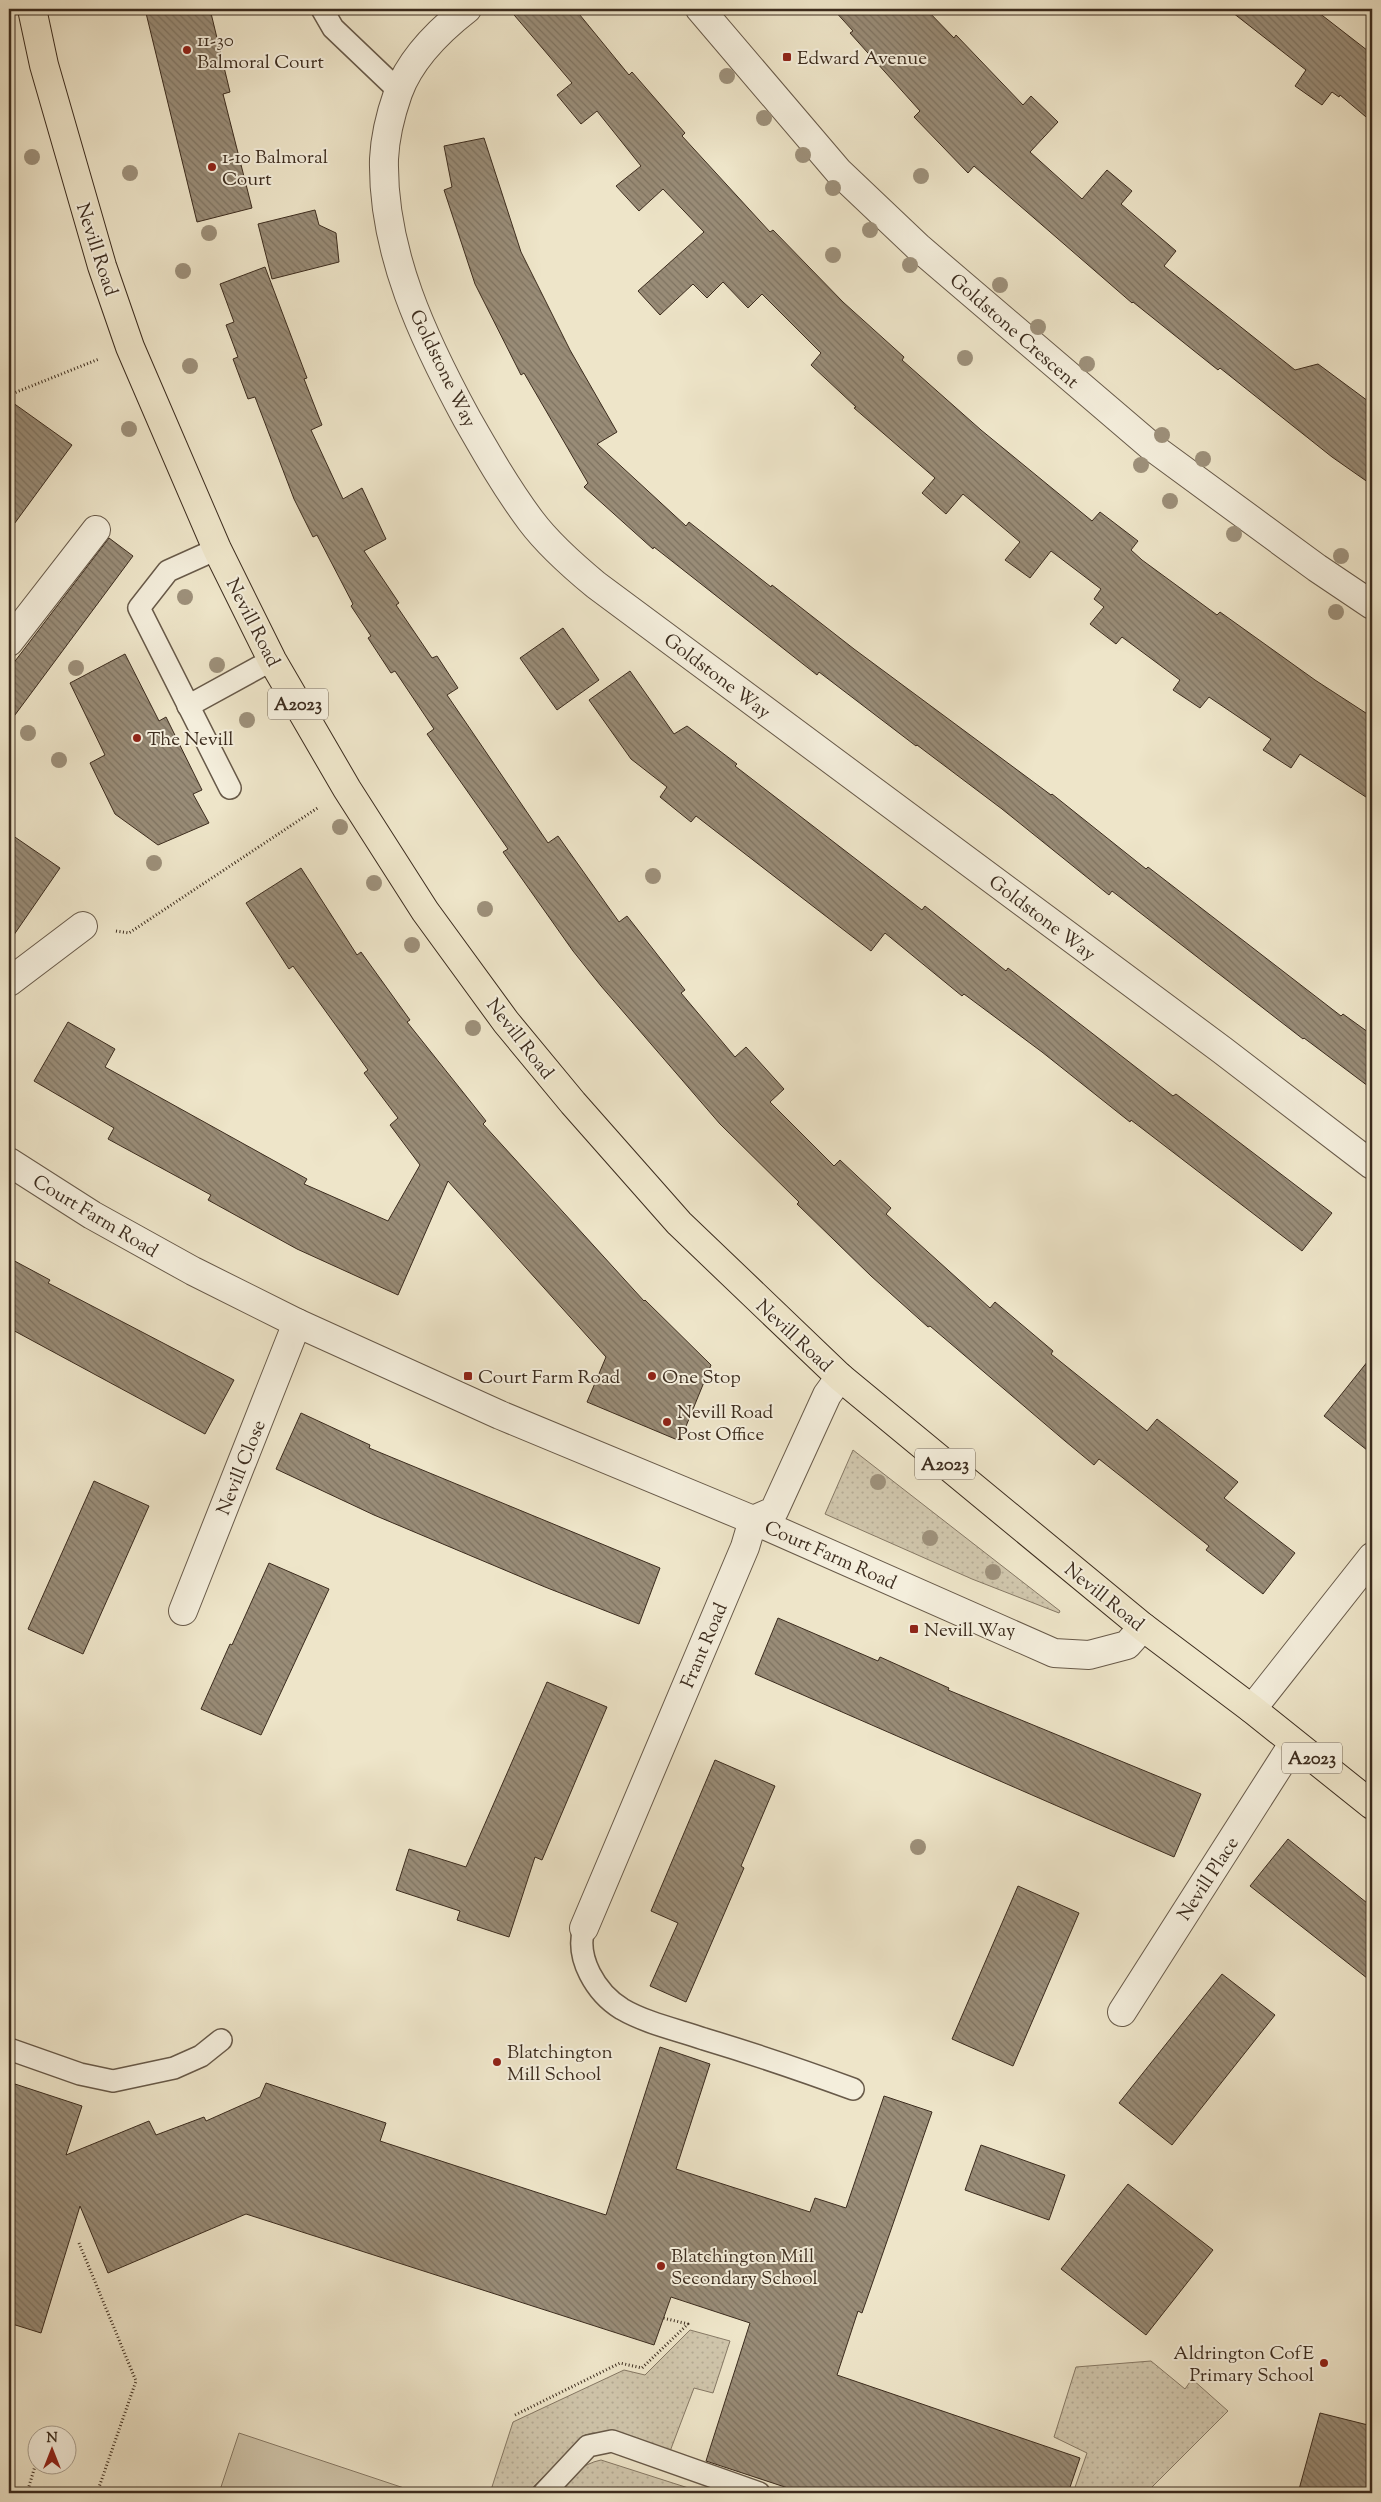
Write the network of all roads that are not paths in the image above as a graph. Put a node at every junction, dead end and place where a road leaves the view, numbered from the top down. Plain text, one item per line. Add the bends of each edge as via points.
1 (32, 9) edge
2 (322, 9) edge
3 (467, 9) edge
4 (700, 9) edge
5 (399, 91) junction
6 (96, 530) dead end
7 (217, 548) junction
8 (1372, 605) edge
9 (9, 642) edge
10 (272, 660) junction
11 (188, 706) junction
12 (230, 788) dead end
13 (83, 926) road end
14 (9, 982) edge
15 (9, 1162) edge
16 (1372, 1165) edge
17 (297, 1322) junction
18 (840, 1377) junction
19 (753, 1520) junction
20 (1372, 1557) edge
21 (183, 1611) dead end
22 (1143, 1627) junction
23 (1252, 1709) junction
24 (1293, 1744) junction
25 (1372, 1806) edge
26 (584, 1928) joint
27 (1122, 2012) dead end
28 (221, 2040) dead end
29 (9, 2050) edge
30 (853, 2089) dead end
31 (544, 2493) edge
32 (759, 2493) edge

1 - 7 main road, Nevill Road / A2023 via 44,65 86,214 130,347
2 - 5 lane via 333,28
3 - 5 street, Goldstone Way via 428,46 411,67
4 - 8 street, Goldstone Crescent via 839,172 918,248 1152,447
5 - 16 street, Goldstone Way via 389,124 384,159 388,212 400,268 416,317 439,367 488,456 532,523 596,585
6 - 9 street
7 - 10 main road, Nevill Road / A2023
7 - 11 lane via 168,571 139,608
10 - 11 lane
10 - 18 main road, Nevill Road / A2023 via 347,789 426,910 506,1022 678,1223
11 - 12 lane
13 - 14 street
15 - 17 street, Court Farm Road via 92,1215 193,1271
17 - 19 street, Court Farm Road via 500,1415
17 - 21 street, Nevill Close
18 - 19 street via 827,1395 774,1511
18 - 22 main road, Nevill Road / A2023
19 - 22 street, Court Farm Road via 1054,1654 1089,1655 1127,1645
19 - 26 street, Frant Road via 745,1547
20 - 23 street
22 - 23 main road, Nevill Road / A2023
23 - 24 main road, Nevill Road / A2023
24 - 25 main road, Nevill Road / A2023
24 - 27 street, Nevill Place
26 - 30 lane via 581,1944 588,1972 621,2008
28 - 29 lane via 201,2056 174,2068 113,2081 80,2074
31 - 32 lane via 588,2446 612,2441

